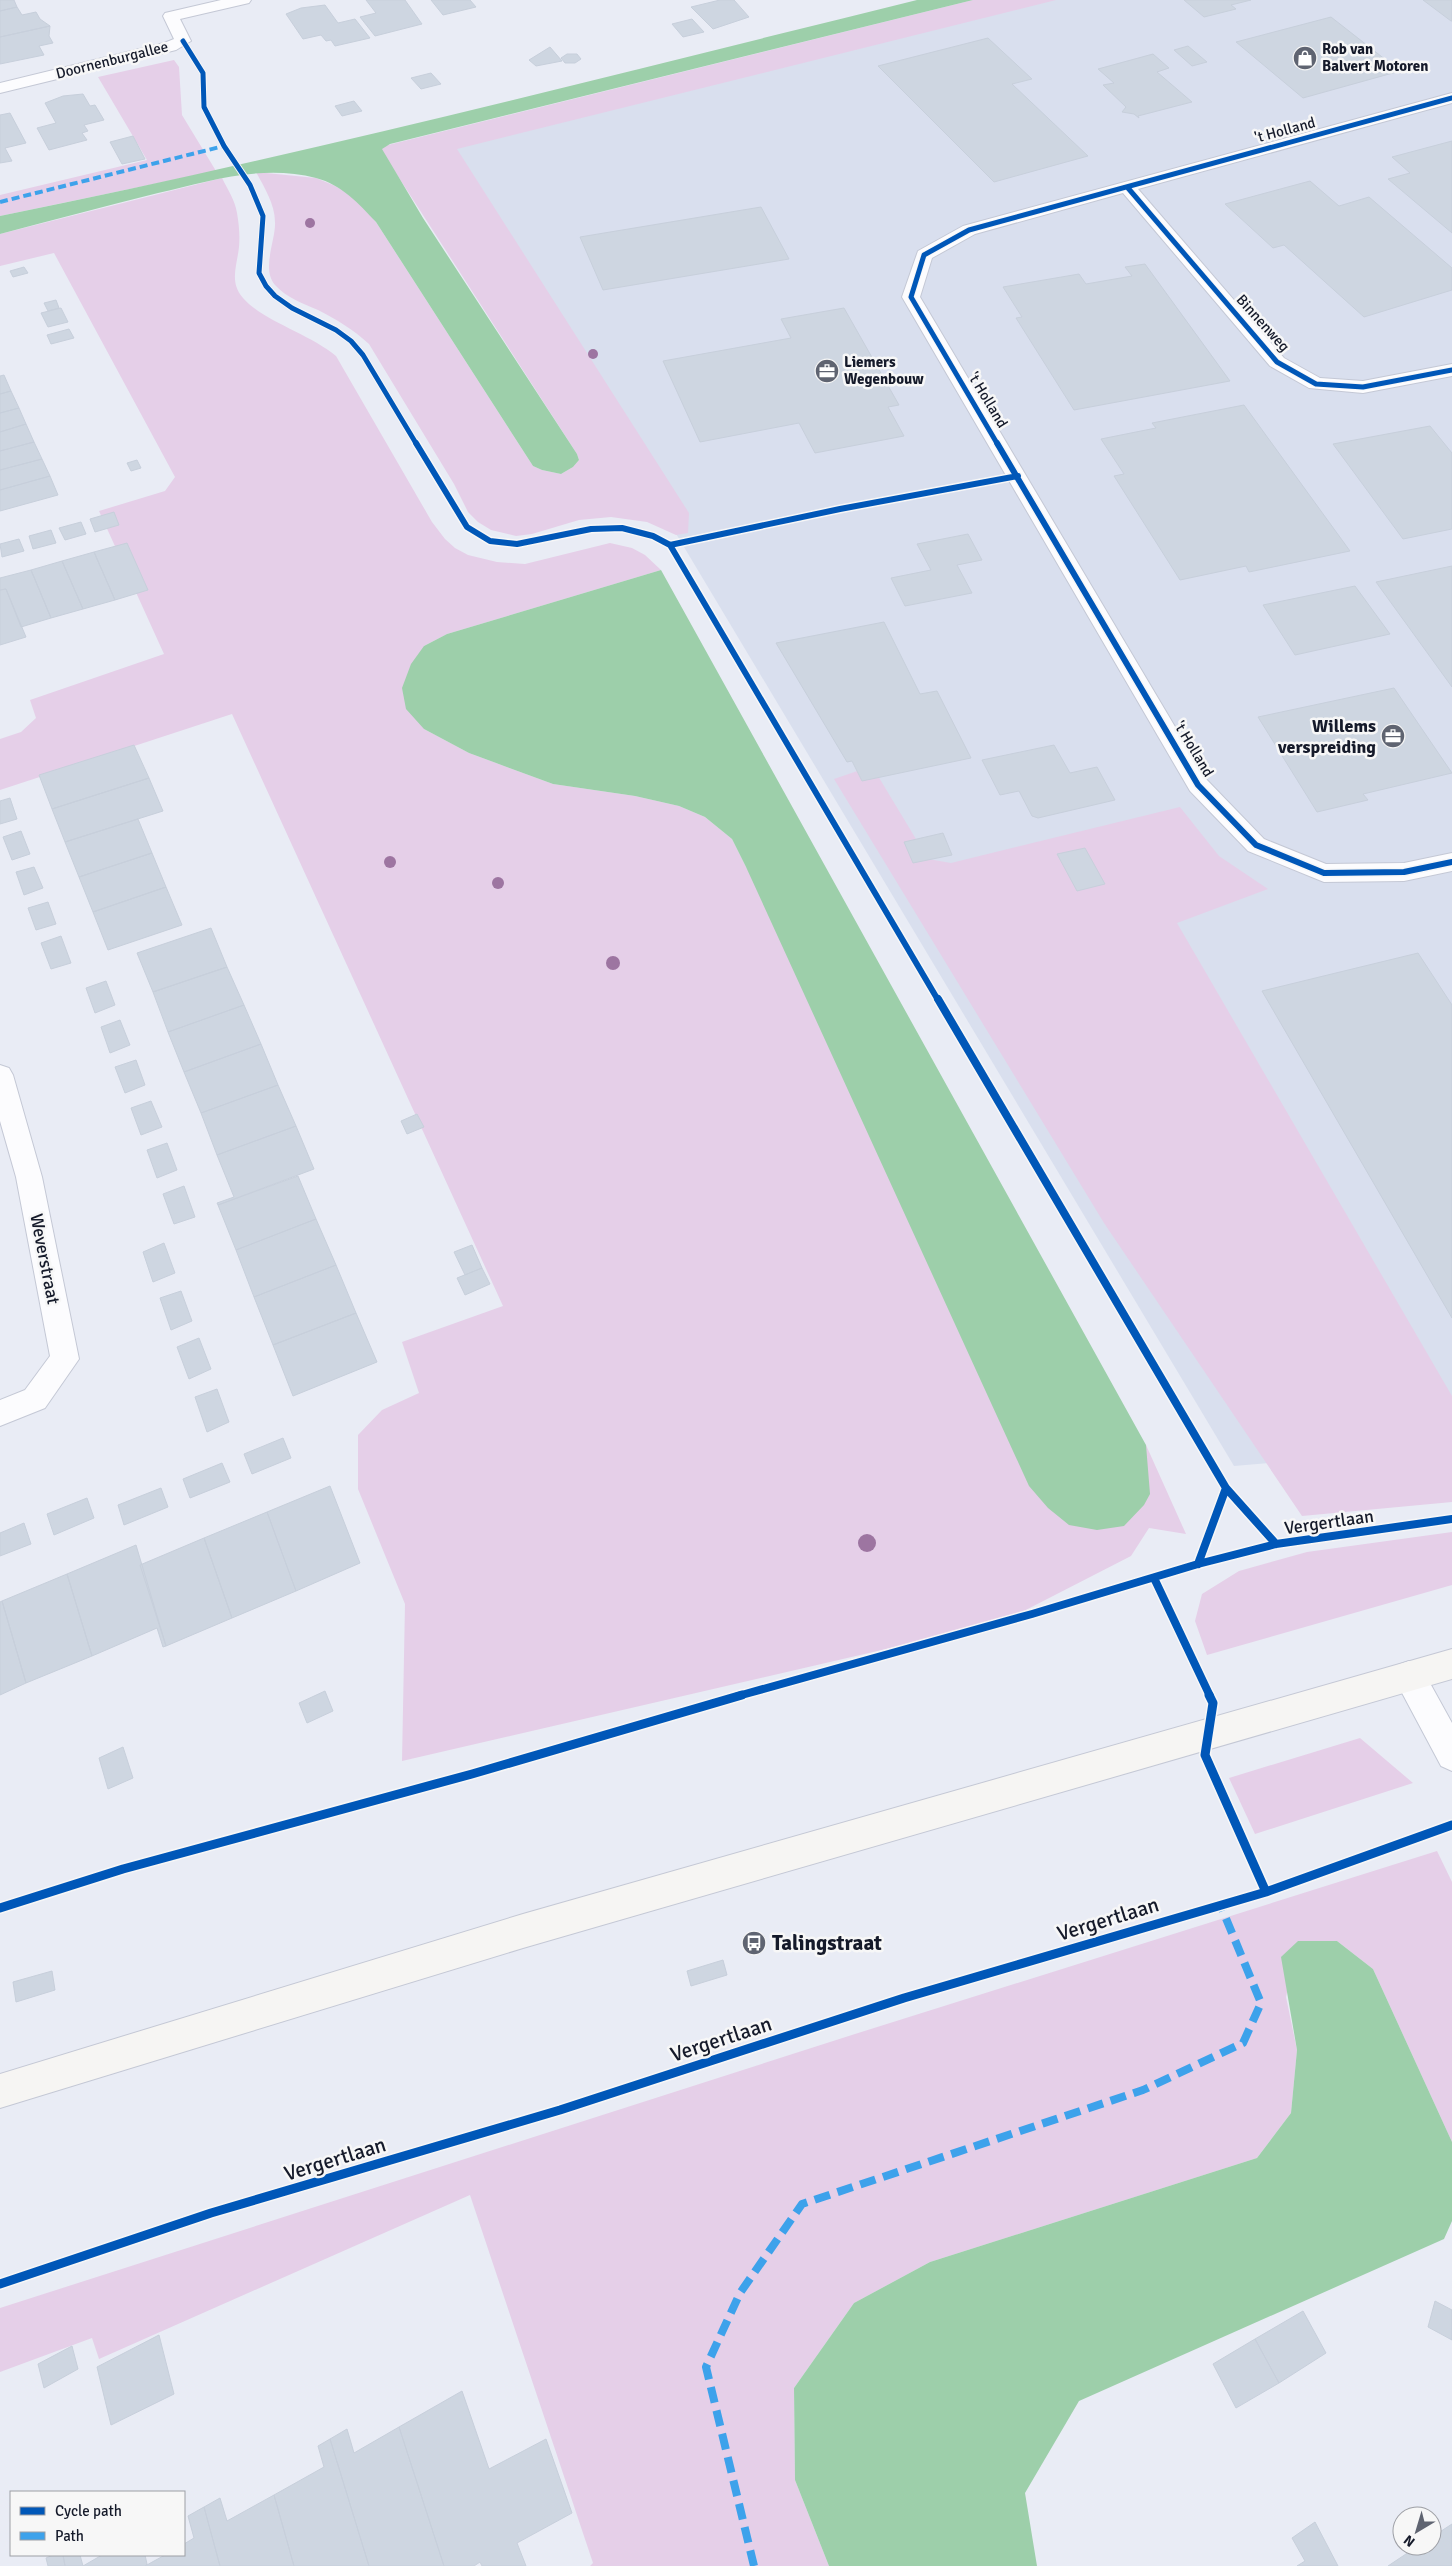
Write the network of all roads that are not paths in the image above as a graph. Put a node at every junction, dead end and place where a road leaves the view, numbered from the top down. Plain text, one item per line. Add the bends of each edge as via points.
1 (243, 0) edge
2 (0, 88) edge
3 (1452, 98) edge
4 (1128, 188) junction
5 (1452, 370) edge
6 (1452, 862) edge
7 (0, 1075) edge
8 (0, 1413) edge
9 (1452, 1664) edge
10 (1409, 1676) junction
11 (1452, 1755) edge
12 (0, 2091) edge

1 - 2 street, Doornenburgallee via 167,11 183,40 170,46
3 - 4 street, 't Holland
4 - 5 street, Binnenweg via 1277,362 1316,384 1363,388
4 - 6 street, 't Holland via 969,230 924,255 911,297 1198,785 1256,845 1324,873 1404,872
7 - 8 street, Weverstraat via 29,1177 65,1359 35,1399
9 - 10 street
10 - 11 street
10 - 12 street via 523,1931

